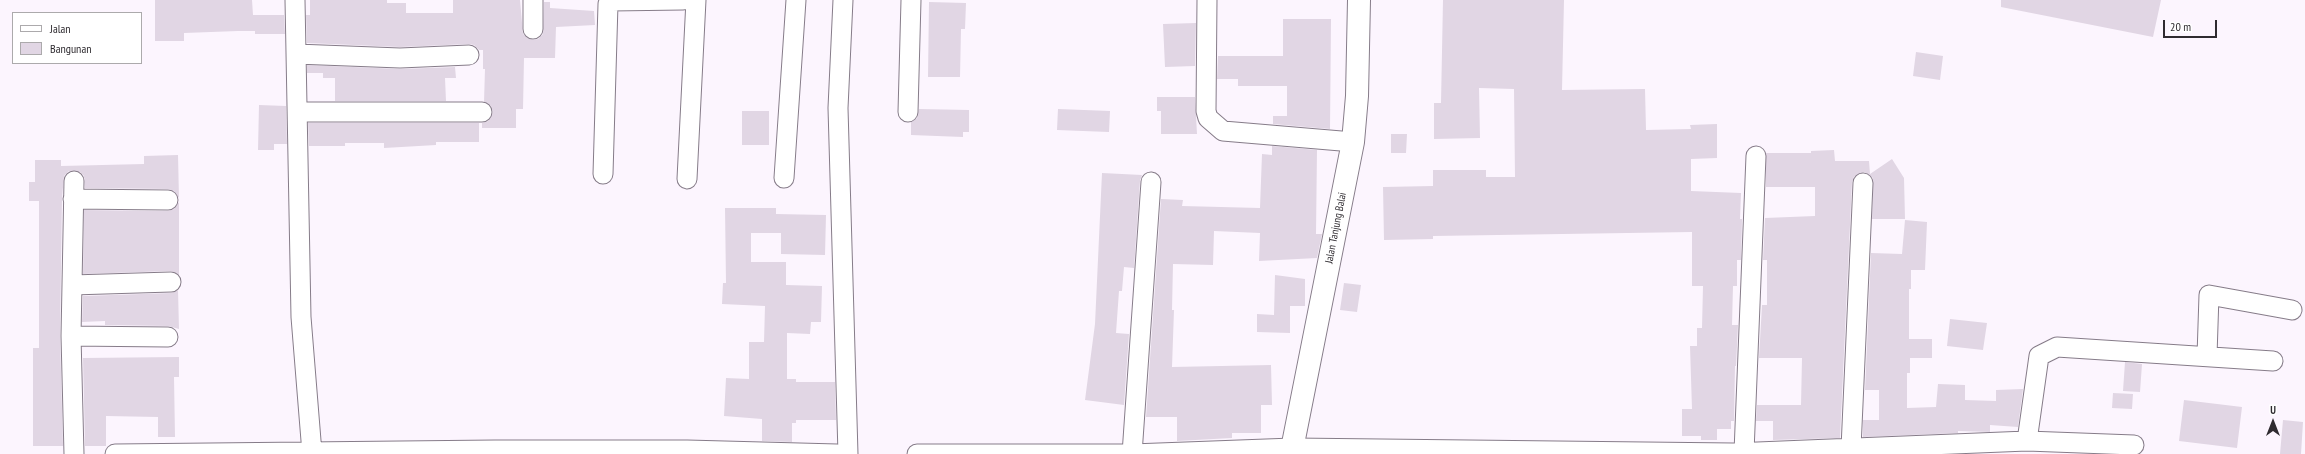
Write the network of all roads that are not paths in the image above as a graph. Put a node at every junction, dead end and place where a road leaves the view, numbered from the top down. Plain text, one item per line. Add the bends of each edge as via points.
1 (295, 0) edge
2 (533, 0) edge
3 (683, 0) edge
4 (696, 0) edge
5 (796, 0) edge
6 (843, 0) edge
7 (911, 0) edge
8 (1207, 0) edge
9 (1359, 0) edge
10 (534, 29) dead end
11 (296, 54) junction
12 (469, 55) dead end
13 (298, 112) junction
14 (482, 112) dead end
15 (908, 112) dead end
16 (1353, 142) junction
17 (1756, 156) dead end
18 (603, 174) dead end
19 (784, 178) dead end
20 (687, 179) dead end
21 (1151, 182) dead end
22 (1863, 183) dead end
23 (168, 200) dead end
24 (171, 282) dead end
25 (72, 285) junction
26 (2292, 310) dead end
27 (72, 336) junction
28 (168, 337) dead end
29 (2207, 356) junction
30 (2273, 361) dead end
31 (2027, 441) junction
32 (2134, 445) dead end
33 (1850, 448) junction
34 (1292, 451) edge
35 (494, 452) edge
36 (687, 452) edge
37 (1744, 452) junction
38 (320, 453) edge
39 (435, 453) edge
40 (74, 454) edge
41 (115, 454) edge
42 (837, 454) edge
43 (848, 454) edge
44 (917, 454) edge
45 (1132, 454) edge

1 - 11 street
2 - 10 street
3 - 18 street via 611,1 608,4
4 - 20 street
5 - 19 street
6 - 43 street via 838,108
7 - 15 street
8 - 16 street via 1208,118 1223,131
9 - 16 street, Jalan Tanjung Balai via 1357,96
11 - 12 street via 400,58
11 - 13 street
13 - 14 street
13 - 38 street via 301,317
16 - 34 street, Jalan Tanjung Balai
17 - 37 street
21 - 45 street
22 - 33 street
23 - 25 street via 73,190
24 - 25 street
25 - 27 street
26 - 29 street via 2208,295
27 - 28 street
27 - 40 street
29 - 30 street
29 - 31 street via 2057,346 2038,356
31 - 32 street
31 - 33 street
33 - 37 street
34 - 37 street
34 - 45 street
35 - 36 street
35 - 39 street
36 - 42 street
38 - 39 street
38 - 41 street
44 - 45 street

